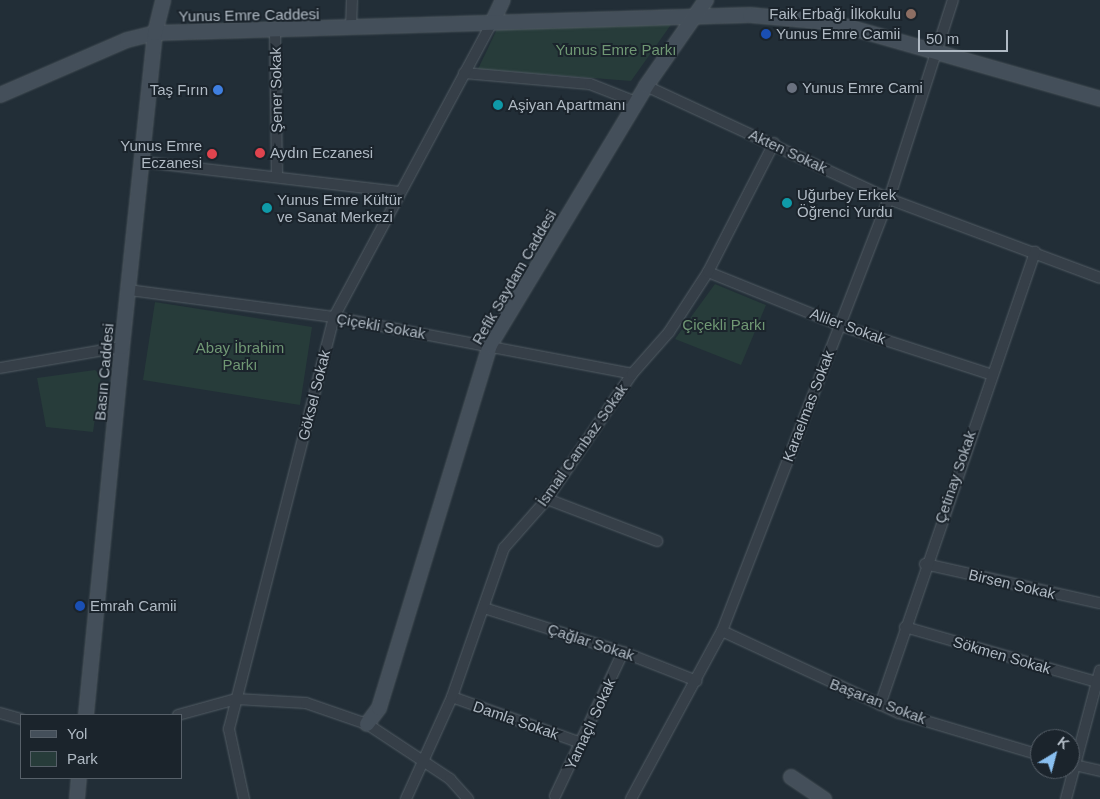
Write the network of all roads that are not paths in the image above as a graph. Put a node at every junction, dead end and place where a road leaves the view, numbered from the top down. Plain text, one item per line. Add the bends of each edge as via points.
1 (163, 0) edge
2 (352, 0) edge
3 (502, 0) edge
4 (706, 0) edge
5 (953, 0) edge
6 (698, 15) junction
7 (493, 20) junction
8 (351, 28) junction
9 (275, 32) junction
10 (156, 33) junction
11 (938, 52) junction
12 (464, 73) junction
13 (646, 86) junction
14 (0, 95) edge
15 (1100, 99) edge
16 (636, 102) junction
17 (774, 144) junction
18 (145, 162) junction
19 (277, 178) junction
20 (399, 192) junction
21 (889, 200) junction
22 (1035, 252) junction
23 (708, 272) junction
24 (1100, 278) edge
25 (129, 290) junction
26 (334, 317) junction
27 (839, 325) junction
28 (490, 345) junction
29 (122, 347) junction
30 (0, 368) edge
31 (632, 374) junction
32 (990, 374) junction
33 (547, 499) junction
34 (657, 541) dead end
35 (925, 564) junction
36 (1100, 604) edge
37 (484, 608) junction
38 (905, 627) junction
39 (722, 631) junction
40 (623, 652) junction
41 (1100, 670) edge
42 (696, 681) junction
43 (1098, 683) edge
44 (452, 697) junction
45 (236, 698) junction
46 (880, 705) junction
47 (0, 713) edge
48 (86, 714) edge
49 (181, 714) edge
50 (20, 719) edge
51 (367, 724) junction
52 (1080, 742) edge
53 (581, 743) junction
54 (1030, 752) edge
55 (423, 763) junction
56 (1080, 767) edge
57 (1100, 771) edge
58 (791, 777) dead end
59 (79, 779) edge
60 (1070, 779) edge
61 (409, 795) edge
62 (555, 796) dead end
63 (76, 799) edge
64 (244, 799) edge
65 (468, 799) edge
66 (631, 799) edge
67 (824, 799) edge
68 (1066, 799) edge

1 - 10 street, Basın Caddesi
2 - 8 street
3 - 7 street
4 - 6 street, Refik Saydam Caddesi
5 - 11 street, Karaelmas Sokak
6 - 7 street, Yunus Emre Caddesi
6 - 11 street, Yunus Emre Caddesi via 804,16
6 - 13 street, Refik Saydam Caddesi
7 - 8 street, Yunus Emre Caddesi
7 - 12 street, Göksel Sokak
8 - 9 street, Yunus Emre Caddesi
9 - 10 street, Yunus Emre Caddesi
9 - 19 street, Şener Sokak
10 - 14 street, Yunus Emre Caddesi via 127,40
10 - 18 street, Basın Caddesi
11 - 15 street, Yunus Emre Caddesi
11 - 21 street, Karaelmas Sokak
12 - 16 street via 590,84
12 - 20 street, Göksel Sokak
13 - 16 street, Refik Saydam Caddesi
13 - 17 street, Akten Sokak
16 - 28 street, Refik Saydam Caddesi
17 - 21 street, Akten Sokak
17 - 23 street, İsmail Cambaz Sokak
18 - 19 street
18 - 25 street, Basın Caddesi
19 - 20 street
20 - 26 street, Göksel Sokak
21 - 22 street, Akten Sokak
21 - 27 street, Karaelmas Sokak
22 - 24 street, Akten Sokak
22 - 32 street, Çetinay Sokak
23 - 27 street, Aliler Sokak
23 - 31 street, İsmail Cambaz Sokak via 669,332
25 - 26 street, Çiçekli Sokak
25 - 29 street, Basın Caddesi
26 - 28 street, Çiçekli Sokak
26 - 45 street, Göksel Sokak
27 - 32 street, Aliler Sokak
27 - 39 street, Karaelmas Sokak
28 - 31 street, Çiçekli Sokak
28 - 51 street, Refik Saydam Caddesi via 379,708
29 - 30 street
29 - 48 street, Basın Caddesi
31 - 33 street, İsmail Cambaz Sokak
32 - 35 street, Çetinay Sokak
33 - 34 street
33 - 37 street, İsmail Cambaz Sokak via 504,548
35 - 36 street, Birsen Sokak
35 - 38 street, Çetinay Sokak
37 - 40 street, Çağlar Sokak
37 - 44 street, İsmail Cambaz Sokak
38 - 43 street, Sökmen Sokak
38 - 46 street, Çetinay Sokak
39 - 42 street, Karaelmas Sokak
39 - 46 street, Başaran Sokak
40 - 42 street, Çağlar Sokak
40 - 53 street, Yamaçlı Sokak
41 - 43 street
42 - 66 street, Karaelmas Sokak
43 - 52 street
44 - 53 street, Damla Sokak
44 - 55 street, İsmail Cambaz Sokak
45 - 49 street
45 - 51 street via 306,703
45 - 64 street, Göksel Sokak via 229,729
46 - 54 street, Başaran Sokak
47 - 50 street
51 - 55 street
53 - 62 street, Yamaçlı Sokak
55 - 61 street, İsmail Cambaz Sokak
55 - 65 street via 450,779
56 - 57 street
58 - 67 street
59 - 63 street
60 - 68 street

